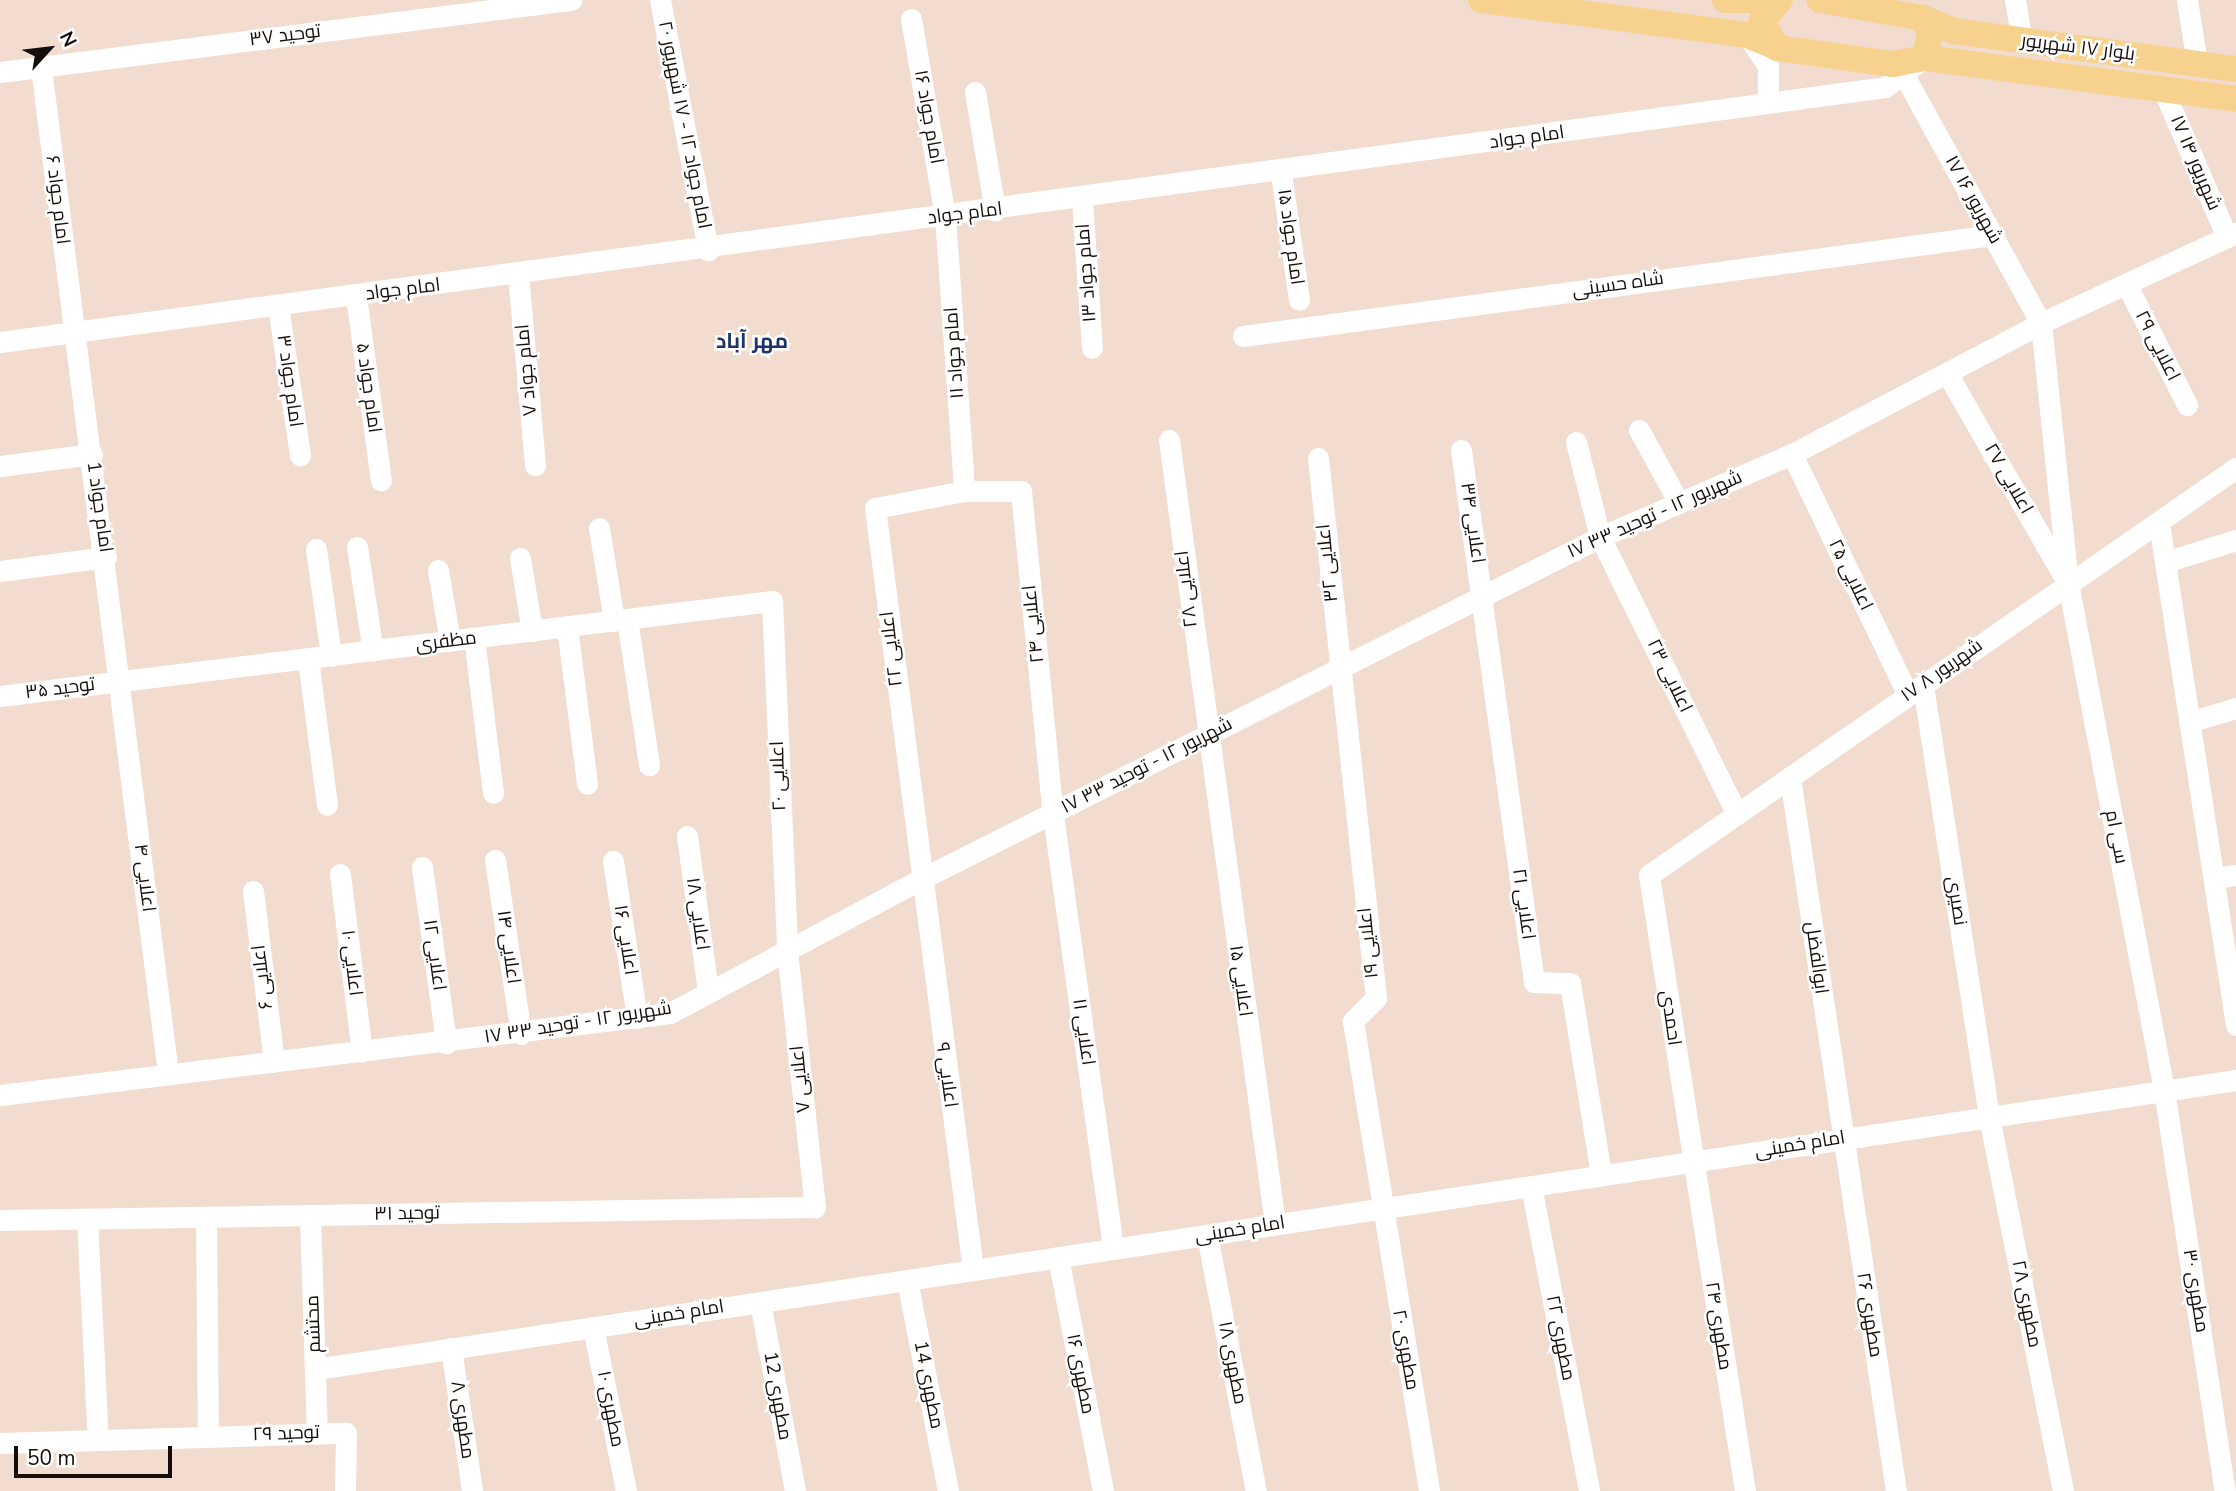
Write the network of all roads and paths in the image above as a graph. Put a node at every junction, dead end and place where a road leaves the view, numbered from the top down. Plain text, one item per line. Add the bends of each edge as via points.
1 (571, 0) edge
2 (660, 0) edge
3 (1481, 0) edge
4 (1725, 0) edge
5 (1778, 0) edge
6 (1820, 0) edge
7 (2015, 0) edge
8 (2188, 0) edge
9 (1881, 4) edge
10 (1923, 18) junction
11 (911, 19) dead end
12 (1747, 35) junction
13 (2022, 41) junction
14 (1772, 45) junction
15 (2197, 63) junction
16 (1916, 66) junction
17 (41, 68) junction
18 (2236, 69) edge
19 (0, 72) edge
20 (2163, 89) junction
21 (975, 92) dead end
22 (2236, 99) edge
23 (1768, 102) junction
24 (1282, 173) junction
25 (1082, 199) junction
26 (995, 210) junction
27 (945, 216) junction
28 (1993, 235) junction
29 (2232, 235) edge
30 (708, 250) junction
31 (518, 275) junction
32 (2128, 287) junction
33 (356, 296) junction
34 (1298, 300) dead end
35 (278, 306) junction
36 (2041, 323) junction
37 (74, 333) junction
38 (1243, 336) dead end
39 (0, 342) edge
40 (1092, 348) dead end
41 (1948, 375) junction
42 (2187, 405) dead end
43 (1639, 429) dead end
44 (1169, 440) dead end
45 (1576, 442) dead end
46 (1461, 450) dead end
47 (92, 454) junction
48 (1792, 454) junction
49 (300, 455) dead end
50 (1318, 458) dead end
51 (535, 465) dead end
52 (0, 466) edge
53 (2236, 468) edge
54 (382, 481) dead end
55 (964, 491) junction
56 (1679, 503) junction
57 (2159, 523) junction
58 (599, 528) dead end
59 (1600, 537) junction
60 (2236, 540) edge
61 (357, 547) dead end
62 (316, 549) dead end
63 (106, 557) junction
64 (520, 558) dead end
65 (2165, 562) junction
66 (438, 570) dead end
67 (0, 571) edge
68 (2067, 583) junction
69 (1482, 596) junction
70 (772, 601) joint
71 (620, 620) junction
72 (567, 627) junction
73 (532, 631) junction
74 (474, 638) junction
75 (450, 641) junction
76 (373, 651) junction
77 (331, 656) junction
78 (308, 659) junction
79 (1339, 667) junction
80 (120, 682) junction
81 (1915, 690) junction
82 (0, 696) edge
83 (2236, 708) edge
84 (2189, 722) junction
85 (1204, 737) junction
86 (649, 765) dead end
87 (1790, 777) junction
88 (587, 784) dead end
89 (493, 793) dead end
90 (327, 805) dead end
91 (1737, 814) junction
92 (1053, 815) junction
93 (687, 836) dead end
94 (495, 860) dead end
95 (613, 861) dead end
96 (422, 867) dead end
97 (340, 874) dead end
98 (1648, 875) joint
99 (2236, 875) edge
100 (2214, 878) junction
101 (919, 880) junction
102 (253, 891) dead end
103 (787, 950) junction
104 (708, 992) junction
105 (637, 1018) junction
106 (2236, 1025) edge
107 (521, 1034) junction
108 (446, 1042) junction
109 (362, 1052) junction
110 (274, 1062) junction
111 (168, 1074) junction
112 (2236, 1080) edge
113 (2164, 1090) junction
114 (0, 1095) edge
115 (1990, 1117) junction
116 (1842, 1139) junction
117 (1691, 1162) junction
118 (1601, 1175) junction
119 (1531, 1186) junction
120 (815, 1207) joint
121 (1381, 1208) junction
122 (310, 1215) junction
123 (206, 1217) junction
124 (87, 1219) junction
125 (0, 1220) edge
126 (1275, 1224) junction
127 (1207, 1235) junction
128 (1113, 1249) junction
129 (1058, 1257) junction
130 (972, 1270) junction
131 (907, 1280) junction
132 (760, 1302) junction
133 (593, 1327) junction
134 (452, 1348) junction
135 (316, 1369) junction
136 (317, 1432) junction
137 (208, 1436) junction
138 (98, 1440) junction
139 (0, 1443) edge
140 (345, 1491) edge
141 (472, 1491) edge
142 (626, 1491) edge
143 (795, 1491) edge
144 (948, 1491) edge
145 (1103, 1491) edge
146 (1256, 1491) edge
147 (1429, 1491) edge
148 (1589, 1491) edge
149 (1745, 1491) edge
150 (1896, 1491) edge
151 (2063, 1491) edge
152 (2225, 1491) edge

1 - 17 street, توحید ۳۷
2 - 30 street, امام جواد ۱۲ - ۱۷ شهریور ۲۰
3 - 12 main road
4 - 5 main road
5 - 14 main road via 1762,22
6 - 9 main road, بلوار ۱۷ شهریور
7 - 13 street
8 - 15 street
9 - 10 main road, بلوار ۱۷ شهریور
10 - 13 main road, بلوار ۱۷ شهریور via 1954,31
10 - 16 main road via 1930,33
11 - 27 street, امام جواد ۱۶
12 - 14 main road
12 - 23 street via 1768,66
13 - 15 main road, بلوار ۱۷ شهریور
14 - 16 main road, بلوار ۱۷ شهریور
15 - 18 main road, بلوار ۱۷ شهریور
16 - 20 main road, بلوار ۱۷ شهریور
16 - 23 street, امام جواد via 1885,87
16 - 28 street, ۱۷ شهریور ۱۶
17 - 19 street, توحید ۳۷
17 - 37 street, امام جواد ۶
20 - 22 main road, بلوار ۱۷ شهریور
20 - 29 street, ۱۷ شهریور ۱۴
21 - 26 street
23 - 24 street, امام جواد
24 - 25 street, امام جواد
24 - 34 street, امام جواد ۱۵
25 - 26 street, امام جواد
25 - 40 street, امام جواد ۱۳
26 - 27 street, امام جواد
27 - 30 street, امام جواد
27 - 55 street, امام جواد ۱۱
28 - 36 street, ۱۷ شهریور ۱۶
28 - 38 street, شاه حسینی
29 - 32 street, ۱۷ شهریور ۱۲ - توحید ۳۳
30 - 31 street, امام جواد
31 - 33 street, امام جواد
31 - 51 street, امام جواد ۷
32 - 36 street, ۱۷ شهریور ۱۲ - توحید ۳۳
32 - 42 street, اعلایی ۲۹
33 - 35 street, امام جواد
33 - 54 street, امام جواد ۵
35 - 37 street, امام جواد
35 - 49 street, امام جواد ۳
36 - 41 street, ۱۷ شهریور ۱۲ - توحید ۳۳
36 - 68 street
37 - 39 street, امام جواد
37 - 47 street, امام جواد 1
41 - 48 street, ۱۷ شهریور ۱۲ - توحید ۳۳
41 - 68 street, اعلایی ۲۷
43 - 56 street
44 - 85 street, اعلایی ۲۸
45 - 59 street, اعلایی ۲۳
46 - 69 street, اعلایی ۳۴
47 - 52 street
47 - 63 street, امام جواد 1
48 - 56 street, ۱۷ شهریور ۱۲ - توحید ۳۳
48 - 81 street, اعلایی ۲۵
50 - 79 street, اعلایی ۳۲
53 - 57 street, ۱۷ شهریور ۸
55 - 92 street, اعلایی ۲۴ via 1021,491
55 - 101 street, اعلایی ۲۲ via 875,508
56 - 59 street, ۱۷ شهریور ۱۲ - توحید ۳۳
57 - 65 street
57 - 68 street, ۱۷ شهریور ۸
58 - 71 street
59 - 69 street, ۱۷ شهریور ۱۲ - توحید ۳۳
59 - 91 street, اعلایی ۲۳
60 - 65 street
61 - 76 street
62 - 77 street
63 - 67 street
63 - 80 street, امام جواد 1
64 - 73 street
65 - 84 street
66 - 75 street
68 - 81 street, ۱۷ شهریور ۸
68 - 113 street, سی ام
69 - 79 street, ۱۷ شهریور ۱۲ - توحید ۳۳
69 - 118 street, اعلایی ۲۱ via 1534,982 1570,983
70 - 71 street, مظفری
70 - 103 street, اعلایی ۲۰
71 - 72 street, مظفری
71 - 86 street
72 - 73 street, مظفری
72 - 88 street
73 - 74 street, مظفری
74 - 75 street, مظفری
74 - 89 street
75 - 76 street, مظفری
76 - 77 street, مظفری
77 - 78 street, مظفری
78 - 80 street, مظفری
78 - 90 street
79 - 85 street, ۱۷ شهریور ۱۲ - توحید ۳۳
79 - 121 street, اعلایی ۱۹ via 1376,998 1353,1021
80 - 82 street, توحید ۳۵
80 - 111 street, اعلایی ۴
81 - 87 street, ۱۷ شهریور ۸
81 - 115 street, نصیری
83 - 84 street
84 - 100 street
85 - 92 street, ۱۷ شهریور ۱۲ - توحید ۳۳
85 - 126 street, اعلایی ۱۵
87 - 91 street, ۱۷ شهریور ۸
87 - 116 street, ابوالفضل
91 - 98 street, ۱۷ شهریور ۸
92 - 101 street, ۱۷ شهریور ۱۲ - توحید ۳۳
92 - 128 street, اعلایی ۱۱
93 - 104 street, اعلایی ۱۸
94 - 107 street, اعلایی ۱۴
95 - 105 street, اعلایی ۱۶
96 - 108 street, اعلایی ۱۲
97 - 109 street, اعلایی ۱۰
98 - 117 street, احمدی
99 - 100 street
100 - 106 street
101 - 103 street, ۱۷ شهریور ۱۲ - توحید ۳۳
101 - 130 street, اعلایی ۹
102 - 110 street, اعلایی ۶
103 - 104 street, ۱۷ شهریور ۱۲ - توحید ۳۳
103 - 120 street, اعلایی ۷
104 - 105 street, ۱۷ شهریور ۱۲ - توحید ۳۳ via 670,1013
105 - 107 street, ۱۷ شهریور ۱۲ - توحید ۳۳
107 - 108 street, ۱۷ شهریور ۱۲ - توحید ۳۳
108 - 109 street, ۱۷ شهریور ۱۲ - توحید ۳۳
109 - 110 street, ۱۷ شهریور ۱۲ - توحید ۳۳
110 - 111 street, ۱۷ شهریور ۱۲ - توحید ۳۳
111 - 114 street, ۱۷ شهریور ۱۲ - توحید ۳۳
112 - 113 street, امام خمینی
113 - 115 street, امام خمینی
113 - 152 street, مطهری ۳۰
115 - 116 street, امام خمینی
115 - 151 street, مطهری ۲۸
116 - 117 street, امام خمینی
116 - 150 street, مطهری ۲۶
117 - 118 street, امام خمینی
117 - 149 street, مطهری ۲۴
118 - 119 street, امام خمینی
119 - 121 street, امام خمینی
119 - 148 street, مطهری ۲۲
120 - 122 street, توحید ۳۱
121 - 126 street, امام خمینی
121 - 147 street, مطهری ۲۰
122 - 123 street, توحید ۳۱
122 - 135 street, محتشم
123 - 124 street, توحید ۳۱
123 - 137 street
124 - 125 street, توحید ۳۱
124 - 138 street
126 - 127 street, امام خمینی
127 - 128 street, امام خمینی
127 - 146 street, مطهری ۱۸
128 - 129 street, امام خمینی
129 - 130 street, امام خمینی
129 - 145 street, مطهری ۱۶
130 - 131 street, امام خمینی
131 - 132 street, امام خمینی
131 - 144 street, مطهری 14
132 - 133 street, امام خمینی
132 - 143 street, مطهری 12
133 - 134 street, امام خمینی
133 - 142 street, مطهری ۱۰
134 - 135 street, امام خمینی
134 - 141 street, مطهری ۸
135 - 136 street, محتشم
136 - 137 street, توحید ۲۹
136 - 140 street, توحید ۲۹ via 346,1433
137 - 138 street, توحید ۲۹
138 - 139 street, توحید ۲۹

